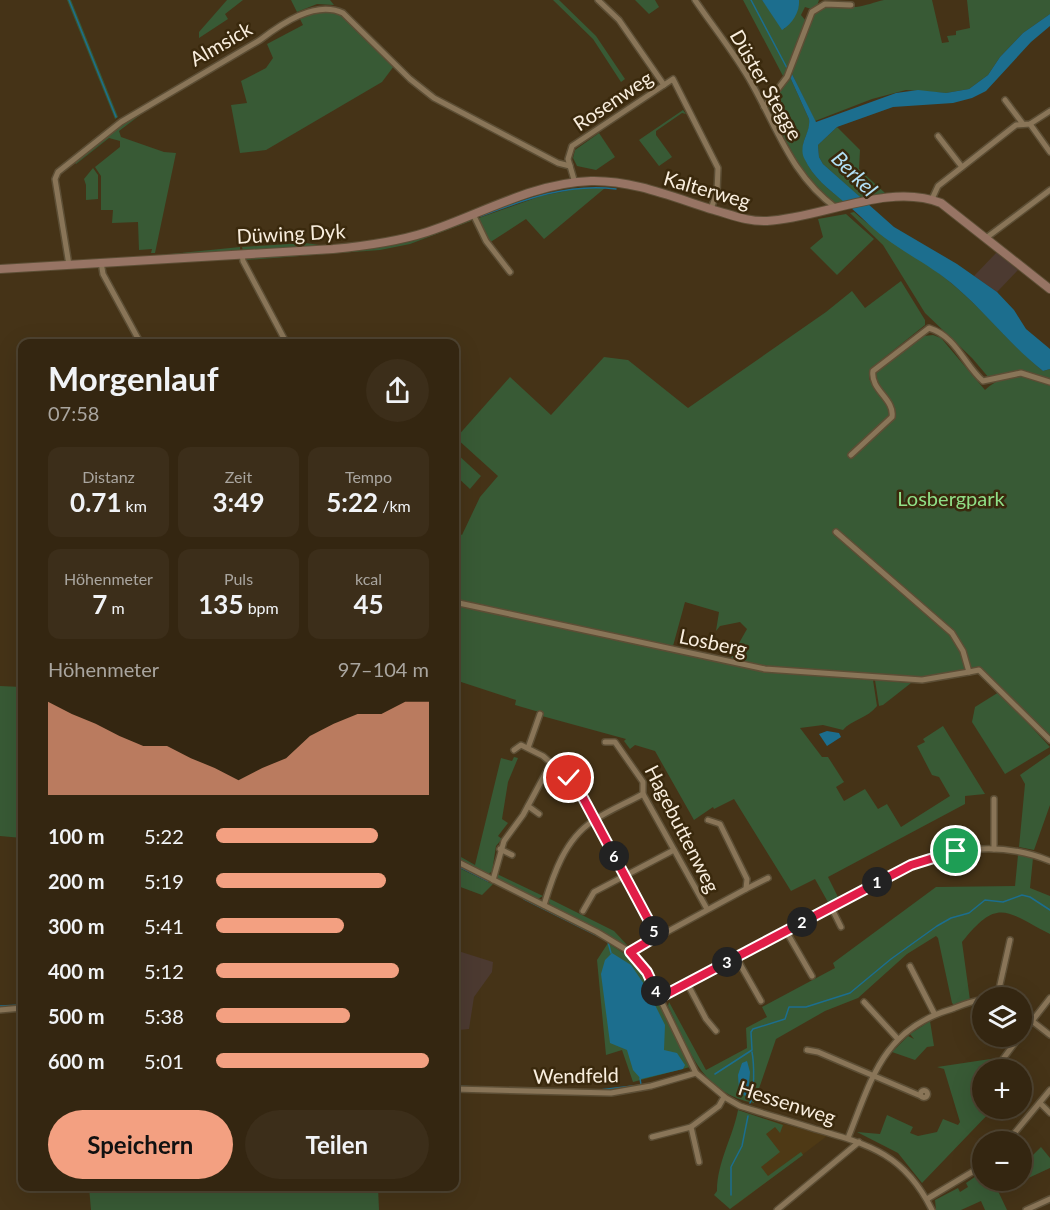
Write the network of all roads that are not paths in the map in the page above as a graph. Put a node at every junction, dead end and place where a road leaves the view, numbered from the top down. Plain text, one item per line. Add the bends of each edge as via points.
1 (598, 0) edge
2 (695, 0) edge
3 (824, 2) edge
4 (851, 5) dead end
5 (664, 85) junction
6 (1005, 100) dead end
7 (764, 106) junction
8 (1050, 111) edge
9 (1023, 124) junction
10 (1030, 124) junction
11 (938, 136) dead end
12 (1050, 152) edge
13 (570, 166) junction
14 (962, 167) junction
15 (575, 183) junction
16 (1050, 190) edge
17 (932, 199) junction
18 (841, 208) junction
19 (711, 209) junction
20 (473, 214) junction
21 (987, 238) junction
22 (242, 254) junction
23 (101, 262) junction
24 (69, 265) junction
25 (0, 269) edge
26 (510, 272) dead end
27 (1050, 289) edge
28 (138, 339) edge
29 (284, 339) edge
30 (1050, 382) edge
31 (851, 455) dead end
32 (836, 532) dead end
33 (459, 603) edge
34 (969, 672) junction
35 (540, 714) dead end
36 (1050, 740) edge
37 (605, 742) dead end
38 (528, 748) junction
39 (514, 750) dead end
40 (551, 763) junction
41 (644, 794) junction
42 (994, 799) dead end
43 (528, 806) junction
44 (539, 814) dead end
45 (595, 820) junction
46 (708, 820) dead end
47 (500, 849) junction
48 (994, 849) junction
49 (674, 850) junction
50 (512, 855) dead end
51 (1050, 861) edge
52 (459, 863) edge
53 (625, 876) junction
54 (768, 878) dead end
55 (493, 880) junction
56 (747, 886) junction
57 (544, 905) junction
58 (831, 907) junction
59 (707, 909) junction
60 (583, 911) dead end
61 (841, 927) dead end
62 (786, 931) junction
63 (657, 936) junction
64 (1010, 940) dead end
65 (630, 952) junction
66 (736, 957) junction
67 (910, 966) dead end
68 (812, 976) dead end
69 (687, 983) junction
70 (999, 987) edge
71 (659, 998) junction
72 (1050, 998) edge
73 (761, 1001) dead end
74 (864, 1002) dead end
75 (972, 1003) edge
76 (18, 1008) edge
77 (0, 1010) edge
78 (934, 1013) junction
79 (1032, 1020) edge
80 (1032, 1022) edge
81 (716, 1030) dead end
82 (1050, 1035) edge
83 (897, 1038) junction
84 (807, 1050) dead end
85 (696, 1073) junction
86 (873, 1077) junction
87 (459, 1089) edge
88 (1050, 1090) edge
89 (921, 1096) dead end
90 (724, 1097) junction
91 (1040, 1103) junction
92 (1050, 1113) edge
93 (691, 1127) junction
94 (1016, 1131) edge
95 (652, 1137) dead end
96 (848, 1138) junction
97 (859, 1142) junction
98 (699, 1162) dead end
99 (972, 1172) edge
100 (927, 1199) junction
101 (1050, 1199) edge
102 (777, 1210) edge
103 (932, 1210) edge
104 (1026, 1210) edge

1 - 5 street via 619,20
2 - 7 street, Düster Stegge via 752,82
3 - 4 street
3 - 7 street, Düster Stegge via 812,12 787,77
5 - 13 street, Rosenweg via 572,146
5 - 19 street, Rosenweg via 673,79 718,168
6 - 9 street
7 - 18 street, Düster Stegge via 804,180 815,193
8 - 10 street
9 - 10 street
9 - 14 street via 1016,125
10 - 12 street
11 - 14 street
13 - 15 street
13 - 24 street, Almsick via 434,98 343,12 318,6 277,24 260,40 122,122 58,172 55,179
14 - 17 street via 938,186
15 - 19 street, Kalterweg via 627,185
15 - 20 street, Düwing Dyk via 530,193
16 - 21 street
17 - 18 street, Kalterweg via 910,196
17 - 21 street, Kalterweg
18 - 19 street, Kalterweg via 766,221 745,220
20 - 22 street, Düwing Dyk via 385,243
20 - 26 street via 486,241
21 - 27 street, Kalterweg
22 - 23 street, Düwing Dyk
22 - 29 street
23 - 24 street, Düwing Dyk
23 - 28 street via 103,274
24 - 25 street, Düwing Dyk
30 - 31 street via 1022,373 984,381 962,352 929,328 873,371 874,382 890,406 892,417
32 - 34 street via 952,633
33 - 34 street, Losberg via 765,669 922,680
34 - 36 street via 980,670
35 - 38 street
37 - 41 street, Hagebuttenweg via 615,742 643,782
38 - 39 street via 521,745
38 - 40 street
40 - 43 street
40 - 45 street via 574,783
41 - 45 street
41 - 49 street, Hagebuttenweg
42 - 48 street
43 - 44 street
43 - 47 street
45 - 53 street
45 - 57 street via 560,861
46 - 56 street via 720,824
47 - 50 street
47 - 55 street
48 - 51 street via 1029,853
48 - 58 street via 956,851 917,862
49 - 53 street
49 - 59 street, Hagebuttenweg
52 - 55 street, Hessenweg
53 - 60 street via 592,894
53 - 63 street
54 - 56 street
55 - 57 street, Hessenweg
56 - 59 street
57 - 65 street, Hessenweg
58 - 61 street
58 - 62 street
59 - 63 street
62 - 66 street
62 - 68 street
63 - 65 street
64 - 70 street
65 - 71 street, Hessenweg via 647,972
66 - 69 street
66 - 73 street
67 - 78 street
69 - 71 street
69 - 81 street
71 - 85 street, Hessenweg
72 - 79 street
74 - 83 street
75 - 78 street
76 - 77 street
78 - 83 street
80 - 82 street
83 - 86 street
84 - 86 street
85 - 87 street, Wendfeld via 611,1093
85 - 90 street, Hessenweg
86 - 89 street
86 - 96 street
88 - 91 street
90 - 93 street via 719,1106
90 - 96 street, Hessenweg via 740,1106
91 - 92 street
91 - 94 street
93 - 95 street
93 - 98 street
96 - 97 street, Hessenweg
97 - 100 street, Hessenweg via 883,1152 901,1166
97 - 102 street
99 - 100 street
100 - 103 street, Hessenweg
101 - 104 street

